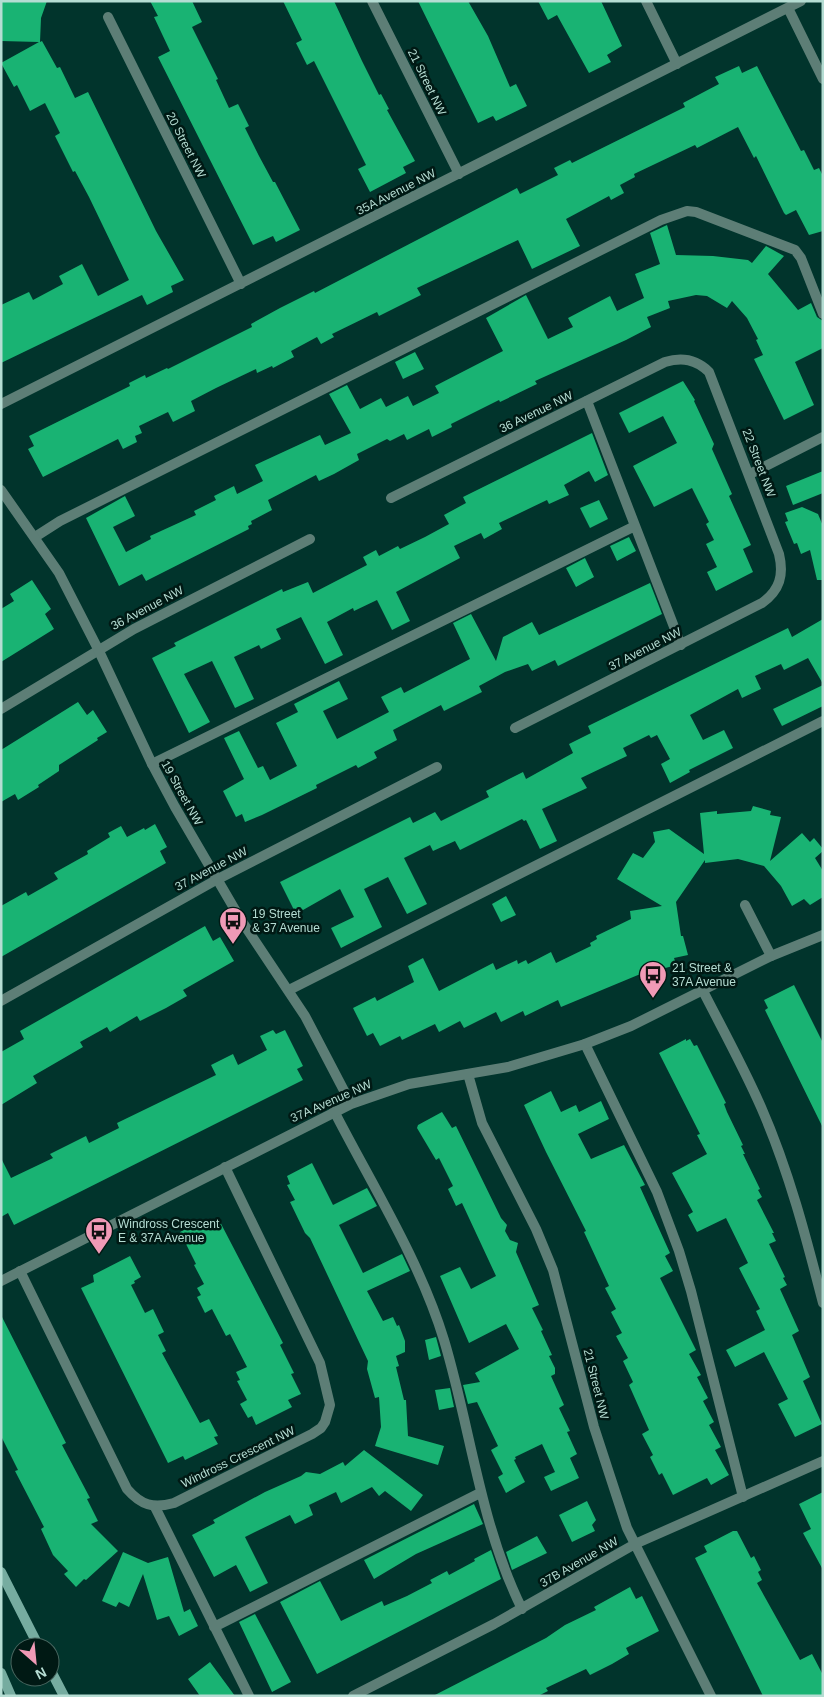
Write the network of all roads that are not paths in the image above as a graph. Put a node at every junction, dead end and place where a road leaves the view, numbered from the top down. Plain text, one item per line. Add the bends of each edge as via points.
1 (372, 1) edge
2 (646, 1) edge
3 (801, 1) edge
4 (788, 8) junction
5 (108, 17) dead end
6 (677, 64) junction
7 (823, 80) edge
8 (459, 174) junction
9 (241, 284) junction
10 (823, 314) edge
11 (695, 361) joint
12 (587, 401) junction
13 (1, 404) edge
14 (823, 437) edge
15 (750, 474) junction
16 (1, 490) edge
17 (391, 498) dead end
18 (635, 526) junction
19 (35, 537) junction
20 (310, 539) dead end
21 (780, 583) joint
22 (681, 645) junction
23 (98, 649) junction
24 (1, 710) edge
25 (823, 721) edge
26 (515, 728) dead end
27 (152, 764) junction
28 (437, 766) dead end
29 (216, 880) junction
30 (745, 905) dead end
31 (823, 935) edge
32 (771, 956) junction
33 (289, 990) junction
34 (703, 991) junction
35 (1, 1001) edge
36 (585, 1044) junction
37 (468, 1074) junction
38 (351, 1104) junction
39 (334, 1112) junction
40 (225, 1167) junction
41 (20, 1271) junction
42 (1, 1280) edge
43 (823, 1303) edge
44 (823, 1461) edge
45 (480, 1493) junction
46 (743, 1497) junction
47 (154, 1507) junction
48 (635, 1544) junction
49 (1, 1572) edge
50 (522, 1609) junction
51 (214, 1627) junction
52 (34, 1637) edge
53 (1, 1673) edge
54 (12, 1696) edge
55 (249, 1696) edge
56 (353, 1696) edge
57 (711, 1696) edge

1 - 8 street, 21 Street NW
2 - 6 street
3 - 4 street, 35A Avenue NW
4 - 6 street, 35A Avenue NW
4 - 7 street
5 - 9 street, 20 Street NW
6 - 8 street, 35A Avenue NW
8 - 9 street, 35A Avenue NW
9 - 13 street, 35A Avenue NW
10 - 19 street via 795,250 696,212 677,214 60,521
11 - 12 street, 36 Avenue NW via 665,362
11 - 15 street, 22 Street NW via 712,376
12 - 17 street, 36 Avenue NW
12 - 18 street
14 - 15 street
15 - 21 street, 22 Street NW via 779,554
16 - 19 street, 19 Street NW
18 - 22 street
18 - 27 street
19 - 23 street, 19 Street NW via 59,573
20 - 23 street, 36 Avenue NW
21 - 22 street, 37 Avenue NW via 762,603
22 - 26 street, 37 Avenue NW
23 - 24 street, 36 Avenue NW
23 - 27 street, 19 Street NW
25 - 33 street
27 - 29 street, 19 Street NW
28 - 29 street, 37 Avenue NW
29 - 33 street, 19 Street NW
29 - 35 street, 37 Avenue NW
30 - 32 street
31 - 32 street, 37A Avenue NW
32 - 34 street, 37A Avenue NW
33 - 38 street, 19 Street NW
34 - 36 street, 37A Avenue NW
34 - 43 street via 770,1129 796,1201
36 - 37 street, 37A Avenue NW via 508,1067
36 - 46 street via 657,1192 679,1251
37 - 38 street, 37A Avenue NW via 409,1084
37 - 48 street, 21 Street NW via 482,1123 536,1229 553,1270 594,1427
38 - 39 street, 37A Avenue NW
39 - 40 street, 37A Avenue NW
39 - 45 street via 413,1263 438,1324
40 - 41 street, 37A Avenue NW
40 - 47 street, Windross Crescent NW via 320,1364 330,1405 328,1415 321,1428 312,1434 174,1503
41 - 42 street, 37A Avenue NW
41 - 47 street via 127,1489 141,1502
44 - 46 street, 37B Avenue NW
45 - 50 street
45 - 51 street
46 - 48 street, 37B Avenue NW
47 - 51 street
48 - 50 street, 37B Avenue NW
48 - 57 street, 21 Street NW
49 - 52 main road
50 - 56 street, 37B Avenue NW
51 - 55 street
53 - 54 main road

